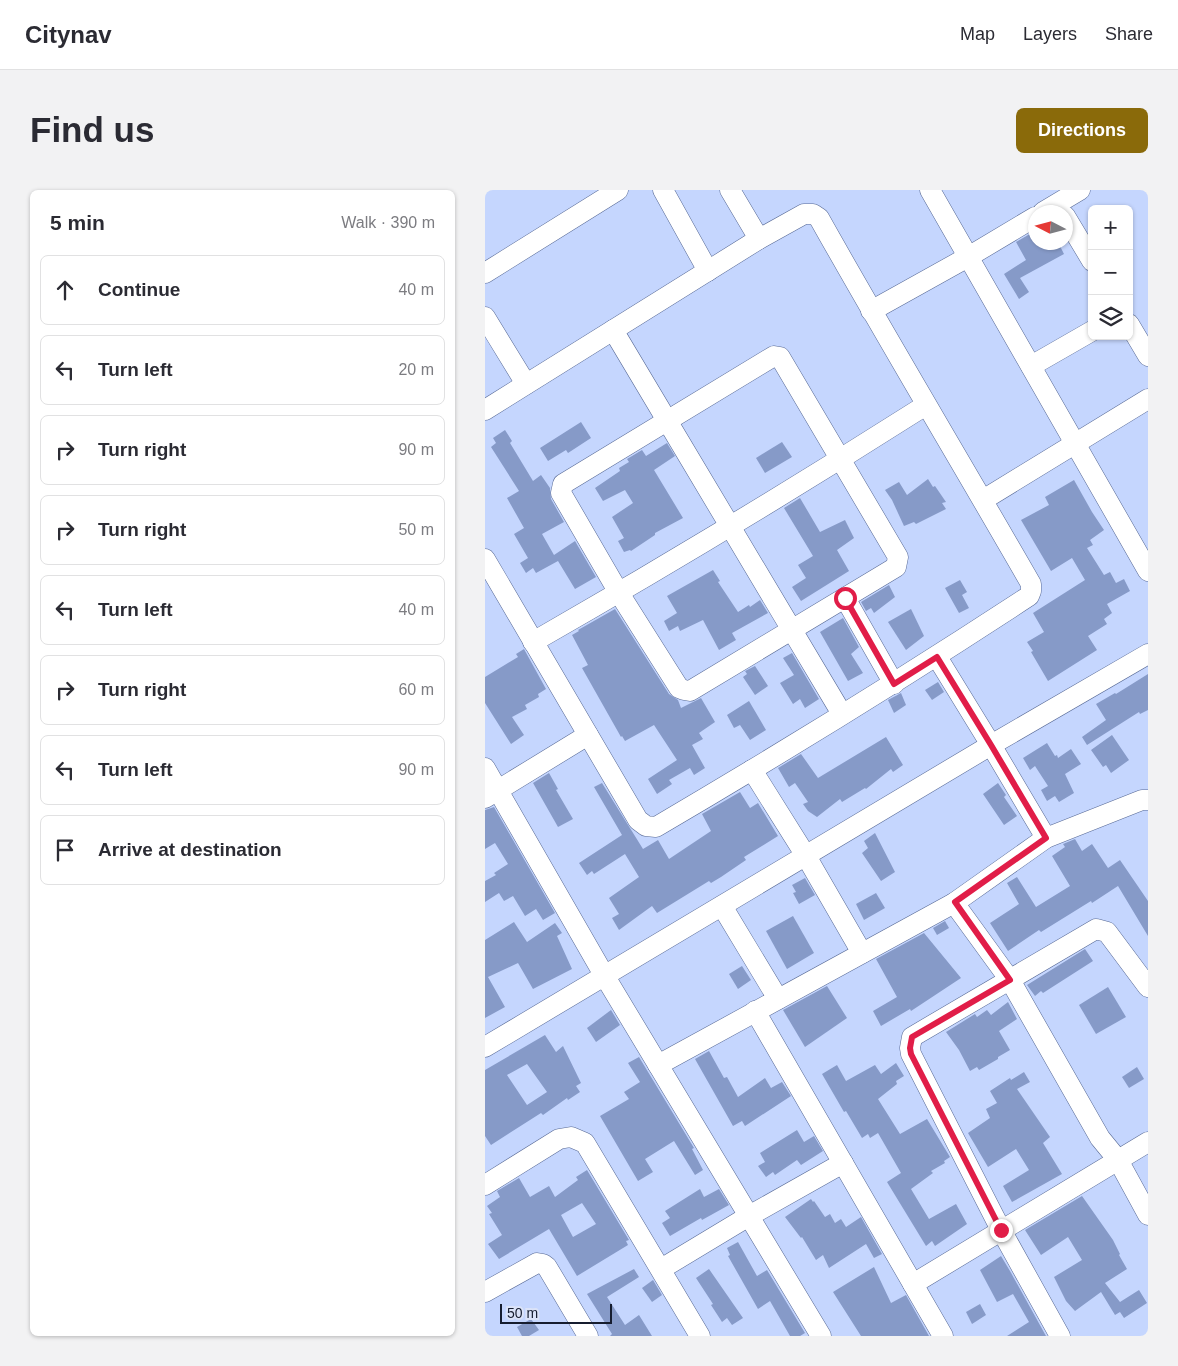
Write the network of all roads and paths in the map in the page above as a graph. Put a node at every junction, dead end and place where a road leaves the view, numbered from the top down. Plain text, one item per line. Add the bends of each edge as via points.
1 (618, 190) edge
2 (663, 190) edge
3 (730, 190) edge
4 (930, 190) edge
5 (1081, 190) edge
6 (1059, 205) edge
7 (1028, 221) edge
8 (1073, 232) edge
9 (759, 239) junction
10 (1088, 254) edge
11 (968, 257) junction
12 (708, 271) junction
13 (485, 273) edge
14 (871, 311) junction
15 (485, 317) edge
16 (613, 330) junction
17 (1133, 331) edge
18 (1088, 333) edge
19 (1148, 356) edge
20 (1031, 366) junction
21 (527, 384) junction
22 (1148, 399) edge
23 (926, 405) junction
24 (485, 410) edge
25 (667, 421) junction
26 (1076, 444) junction
27 (841, 459) junction
28 (983, 500) junction
29 (729, 526) junction
30 (485, 559) edge
31 (1148, 570) edge
32 (619, 593) junction
33 (845, 598) junction
34 (791, 631) junction
35 (533, 642) junction
36 (1148, 654) edge
37 (937, 657) junction
38 (894, 684) junction
39 (842, 714) junction
40 (588, 735) junction
41 (991, 745) junction
42 (485, 768) edge
43 (752, 770) junction
44 (492, 795) edge
45 (1148, 800) edge
46 (1046, 838) junction
47 (806, 856) junction
48 (955, 902) junction
49 (722, 906) junction
50 (862, 953) junction
51 (605, 976) junction
52 (1010, 980) junction
53 (1148, 987) edge
54 (778, 999) junction
55 (755, 1011) junction
56 (485, 1047) edge
57 (659, 1065) junction
58 (1148, 1142) edge
59 (1119, 1160) junction
60 (843, 1163) junction
61 (485, 1185) edge
62 (1148, 1215) edge
63 (749, 1216) junction
64 (1001, 1230) junction
65 (661, 1269) junction
66 (913, 1284) junction
67 (485, 1292) edge
68 (588, 1336) edge
69 (701, 1336) edge
70 (821, 1336) edge
71 (943, 1336) edge
72 (1060, 1336) edge

1 - 13 street
2 - 12 street
3 - 9 street
4 - 11 street
5 - 6 street
7 - 11 street
8 - 10 street
9 - 12 street
9 - 14 street via 804,214 813,214 819,218
11 - 14 street
11 - 20 street
12 - 16 street
14 - 23 street
15 - 21 street
16 - 21 street
16 - 25 street
17 - 19 street
18 - 20 street
20 - 26 street
21 - 24 street
22 - 26 street
23 - 27 street
23 - 28 street
25 - 27 street via 777,356
25 - 29 street
25 - 32 street via 561,488
26 - 28 street
26 - 31 street
27 - 29 street
27 - 33 street via 898,557 896,567
28 - 37 street via 1031,584 1031,591 1029,596
29 - 32 street
29 - 34 street
30 - 35 street
32 - 34 street via 679,688 684,690 690,691
32 - 35 street
33 - 34 street
33 - 38 street
34 - 39 street
35 - 40 street
36 - 41 street
37 - 38 street
37 - 41 street
38 - 39 street
39 - 43 street
40 - 43 street via 638,820 646,826 656,827
40 - 44 street
41 - 46 street
41 - 47 street
42 - 44 street
43 - 47 street
44 - 51 street
45 - 46 street
46 - 48 street
47 - 49 street
47 - 50 street
48 - 50 street
48 - 52 street
49 - 51 street
49 - 54 street
50 - 54 street
51 - 56 street
51 - 57 street
52 - 53 street via 1096,929 1107,932
52 - 59 street via 1100,1138
52 - 64 street via 912,1037 910,1048
54 - 55 street
55 - 57 street
55 - 60 street
57 - 63 street
58 - 59 street
59 - 62 street
59 - 64 street
60 - 63 street
60 - 66 street
61 - 65 street via 559,1139 571,1137 585,1143
63 - 65 street
63 - 70 street
64 - 66 street
64 - 72 street
65 - 69 street
66 - 71 street
67 - 68 street via 537,1263 543,1264

